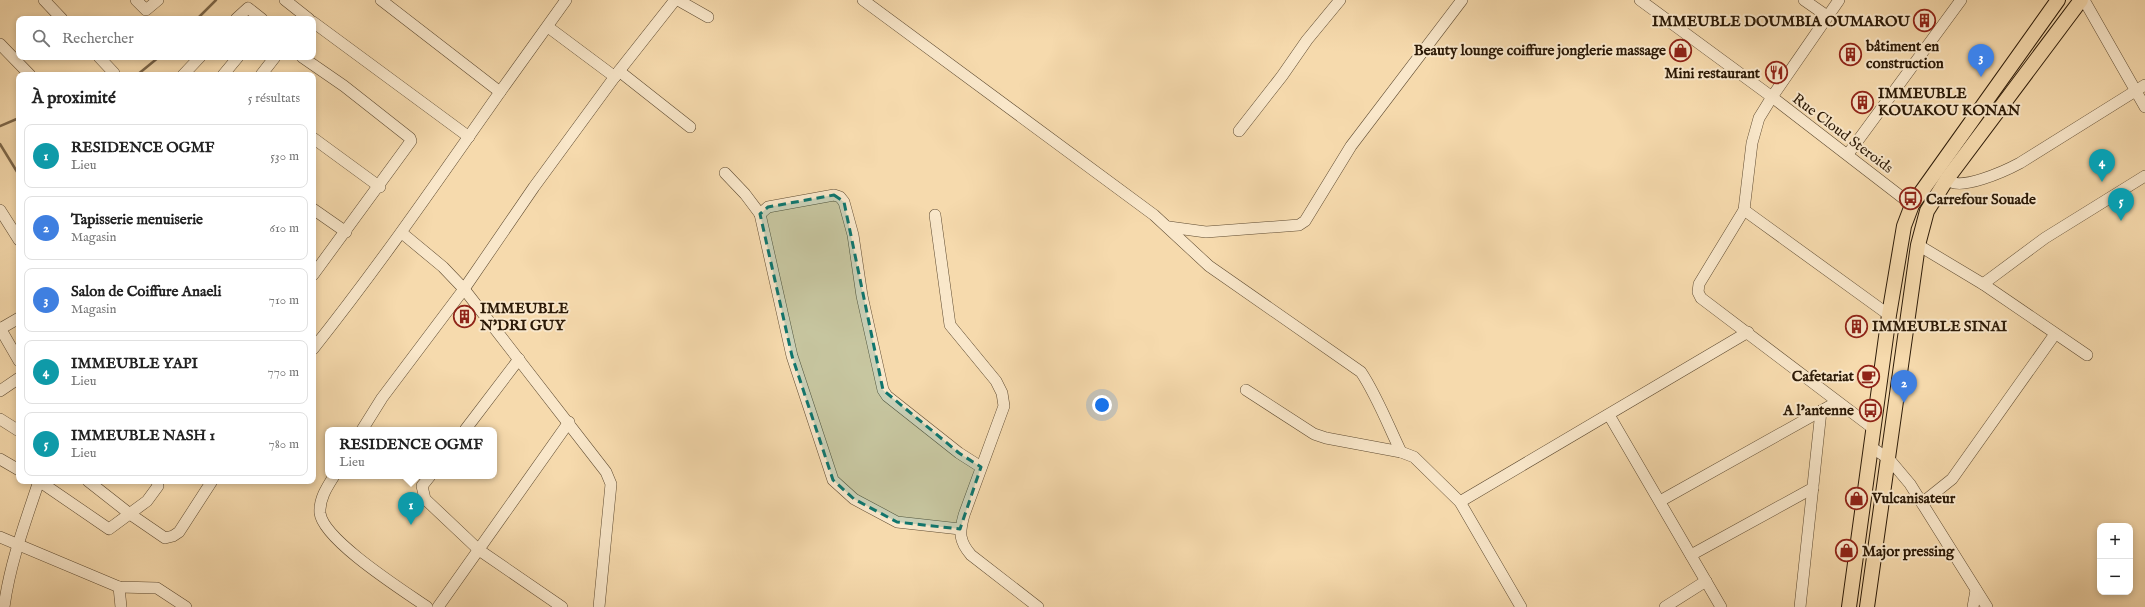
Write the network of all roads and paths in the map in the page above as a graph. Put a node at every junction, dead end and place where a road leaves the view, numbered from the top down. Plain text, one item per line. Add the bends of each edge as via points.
1 (44, 0) edge
2 (136, 0) edge
3 (158, 0) edge
4 (285, 0) edge
5 (381, 0) edge
6 (566, 0) edge
7 (675, 0) edge
8 (678, 0) edge
9 (863, 0) edge
10 (1340, 0) edge
11 (1462, 0) edge
12 (1640, 0) edge
13 (1804, 0) edge
14 (1839, 0) edge
15 (1962, 0) edge
16 (2058, 0) edge
17 (2081, 0) edge
18 (2084, 0) edge
19 (59, 16) edge
20 (239, 16) edge
21 (258, 16) edge
22 (304, 16) edge
23 (1827, 16) junction
24 (708, 17) dead end
25 (316, 26) edge
26 (548, 27) junction
27 (0, 44) edge
28 (102, 60) edge
29 (197, 60) edge
30 (236, 60) edge
31 (273, 60) edge
32 (306, 60) edge
33 (27, 72) edge
34 (113, 72) edge
35 (186, 72) edge
36 (226, 72) edge
37 (263, 72) edge
38 (617, 74) junction
39 (2140, 87) edge
40 (500, 92) junction
41 (1772, 97) junction
42 (2145, 107) edge
43 (690, 127) dead end
44 (1239, 131) dead end
45 (469, 137) junction
46 (316, 140) edge
47 (1848, 154) junction
48 (725, 173) dead end
49 (2145, 176) edge
50 (1947, 179) junction
51 (380, 187) junction
52 (1912, 205) junction
53 (0, 210) edge
54 (1744, 210) junction
55 (316, 211) edge
56 (760, 214) junction
57 (935, 215) dead end
58 (1169, 227) junction
59 (346, 232) junction
60 (402, 233) junction
61 (16, 235) edge
62 (1918, 245) junction
63 (316, 272) edge
64 (1983, 284) junction
65 (464, 289) junction
66 (1889, 315) junction
67 (16, 320) edge
68 (0, 328) edge
69 (1748, 332) junction
70 (2055, 334) junction
71 (316, 345) edge
72 (2087, 355) dead end
73 (16, 356) edge
74 (519, 359) junction
75 (16, 380) edge
76 (1246, 390) dead end
77 (0, 391) edge
78 (1837, 402) junction
79 (1821, 411) junction
80 (1609, 415) junction
81 (0, 419) edge
82 (569, 422) junction
83 (364, 427) edge
84 (467, 427) edge
85 (16, 429) edge
86 (1874, 429) junction
87 (1872, 447) junction
88 (1401, 452) junction
89 (0, 459) edge
90 (1889, 459) junction
91 (981, 467) junction
92 (16, 468) edge
93 (332, 479) edge
94 (428, 479) edge
95 (38, 484) edge
96 (43, 484) edge
97 (92, 484) edge
98 (158, 484) edge
99 (210, 484) edge
100 (1812, 488) junction
101 (1660, 501) junction
102 (1460, 502) junction
103 (1922, 503) junction
104 (130, 514) junction
105 (960, 529) junction
106 (0, 537) edge
107 (17, 545) junction
108 (479, 550) junction
109 (1691, 555) junction
110 (4, 576) edge
111 (1706, 581) junction
112 (119, 587) junction
113 (1976, 590) junction
114 (4, 607) edge
115 (121, 607) edge
116 (186, 607) edge
117 (428, 607) edge
118 (438, 607) edge
119 (562, 607) edge
120 (599, 607) edge
121 (1038, 607) edge
122 (1521, 607) edge
123 (1665, 607) edge
124 (1721, 607) edge
125 (1800, 607) edge
126 (1849, 607) edge
127 (1867, 607) edge
128 (1973, 607) edge
129 (1987, 607) edge

1 - 19 street
2 - 3 street via 146,10
4 - 22 street
5 - 40 street
6 - 26 street
7 - 38 street
8 - 24 street
9 - 58 street
10 - 44 street
11 - 58 street via 1351,146 1305,221 1299,225 1206,232
12 - 41 street, Rue Cloud Steroids
13 - 23 street
14 - 23 street
15 - 47 street
16 - 52 main road
17 - 50 main road
18 - 39 street
20 - 21 street via 248,8
23 - 41 street
25 - 45 street
26 - 38 street
26 - 40 street
27 - 33 street
28 - 34 street
29 - 35 street
30 - 36 street
31 - 37 street
32 - 51 street via 410,138 409,146
38 - 43 street
38 - 65 street via 509,222
39 - 42 street
39 - 50 street via 2004,171 1966,184 1958,184
40 - 45 street
41 - 47 street, Rue Cloud Steroids
41 - 54 street via 1759,118 1752,143
45 - 60 street
46 - 51 street
47 - 52 street, Rue Cloud Steroids
48 - 56 street via 746,194
49 - 64 street via 2045,238
50 - 62 main road via 1927,211
51 - 59 street
52 - 66 main road via 1904,226
53 - 61 street
54 - 66 street
54 - 69 street via 1699,284 1698,292 1701,298
55 - 59 street
56 - 91 street via 768,207 834,195 840,197 844,202 853,235 862,296 883,390 887,396 959,453
56 - 105 street via 792,356 833,480 854,499 897,522
57 - 91 street via 950,325 986,368 1002,393 1004,406
58 - 88 street via 1209,266 1361,372 1371,386
59 - 63 street
60 - 65 street via 443,267
60 - 71 street
62 - 64 street
62 - 90 main road
64 - 70 street
65 - 74 street
65 - 83 street via 382,398
66 - 86 main road
67 - 68 street
68 - 73 street
69 - 78 street
69 - 80 street
70 - 72 street
70 - 103 street via 1952,479
74 - 82 street
74 - 84 street
75 - 77 street
76 - 88 street via 1314,434
78 - 79 street
78 - 86 street
79 - 100 street
79 - 101 street
80 - 101 street
80 - 102 street
81 - 85 street
82 - 108 street
82 - 120 street via 606,472 611,484
86 - 87 main road
87 - 90 street
87 - 126 main road
88 - 102 street via 1414,457
89 - 92 street
90 - 103 street
90 - 127 main road
91 - 105 street
93 - 117 street via 320,505 320,515 331,534
94 - 108 street via 422,486 425,499
95 - 107 street
96 - 104 street via 109,529
97 - 104 street
98 - 104 street via 155,492 147,501
99 - 104 street via 179,532 173,536 165,538
100 - 109 street
100 - 125 street
101 - 109 street
102 - 122 street
103 - 113 street
105 - 121 street via 963,545 971,555
106 - 107 street
107 - 110 street
107 - 112 street
108 - 118 street
108 - 119 street
109 - 111 street
110 - 114 street
111 - 123 street
111 - 124 street
112 - 115 street
112 - 116 street via 157,588
113 - 128 street
113 - 129 street

